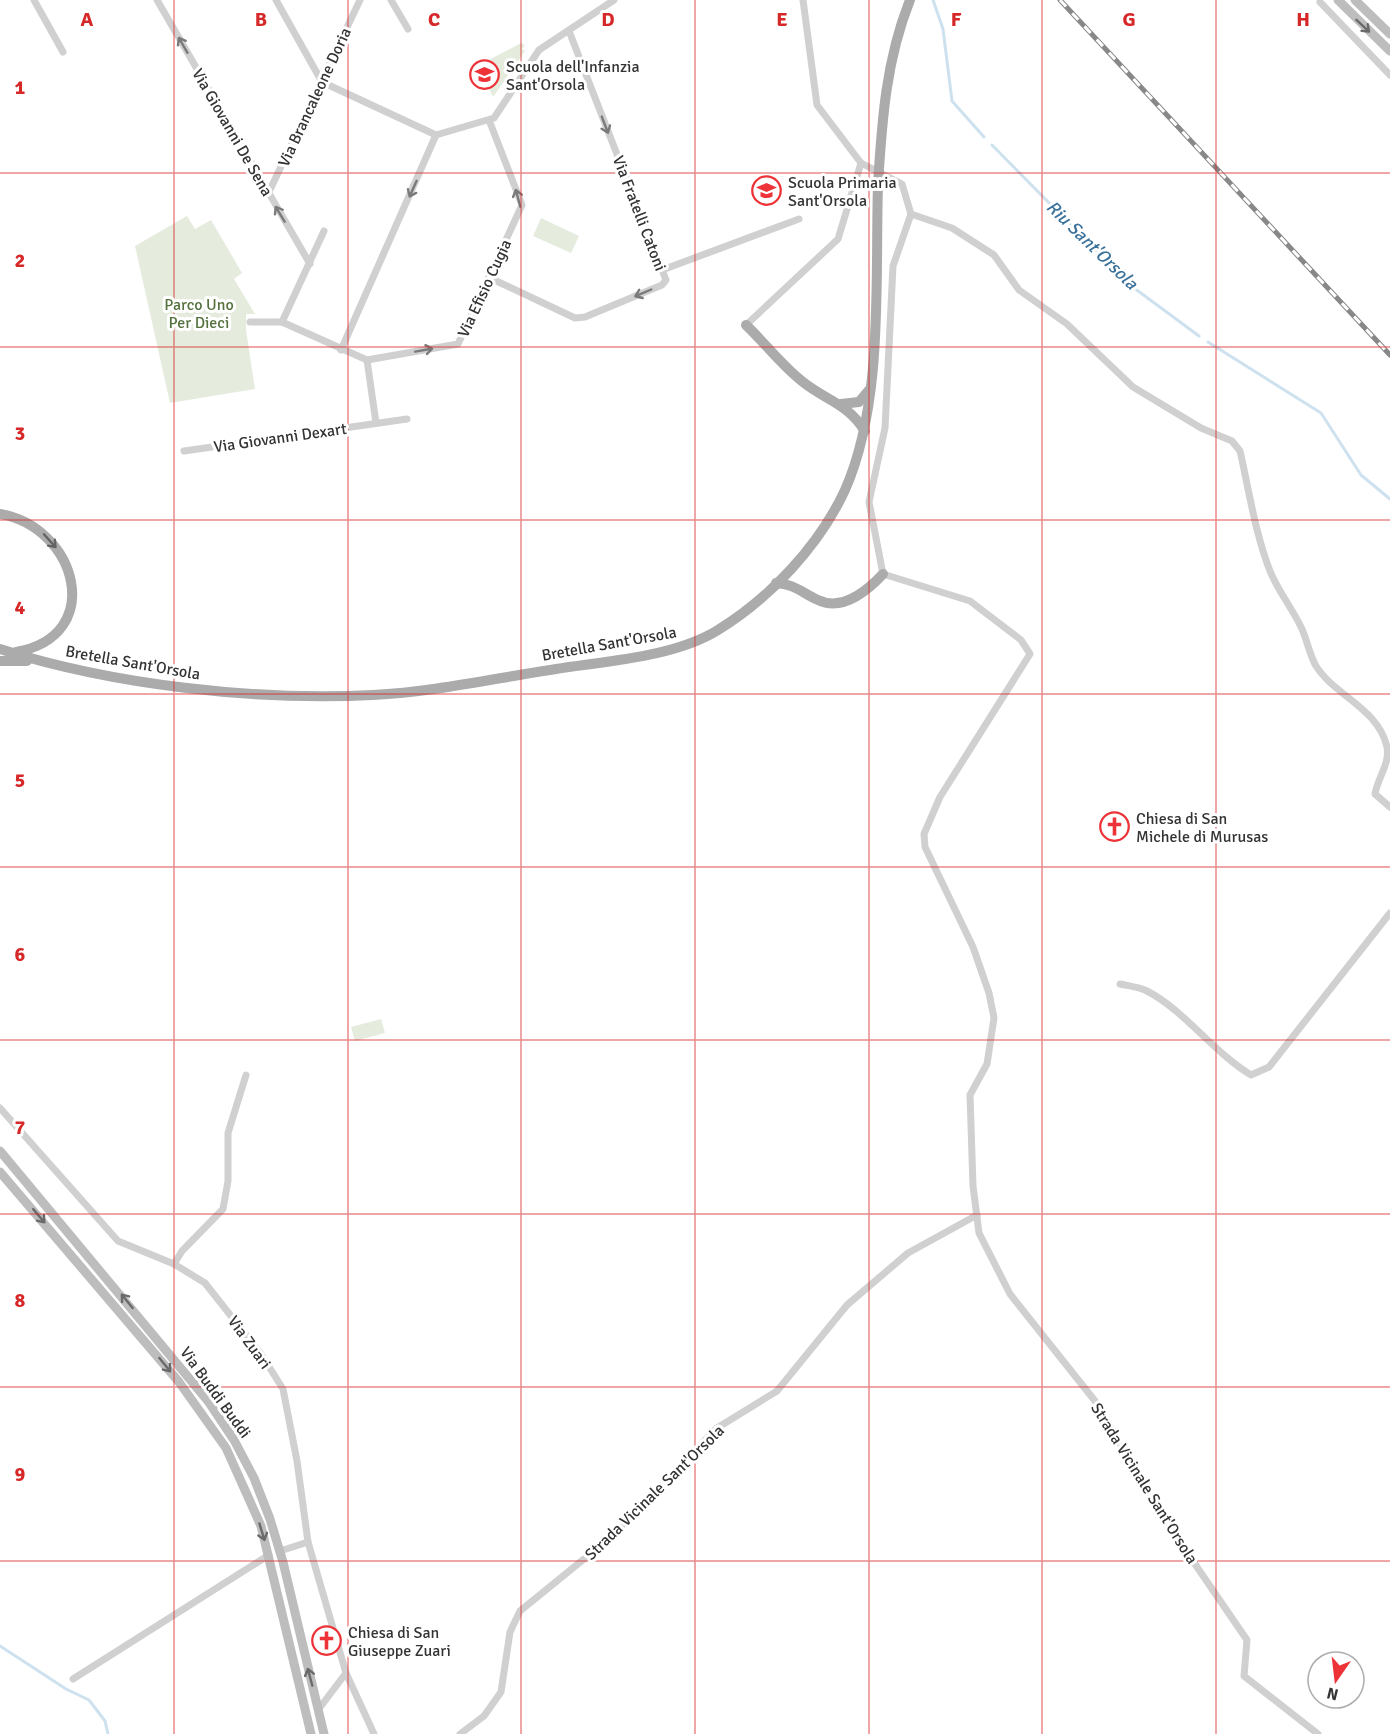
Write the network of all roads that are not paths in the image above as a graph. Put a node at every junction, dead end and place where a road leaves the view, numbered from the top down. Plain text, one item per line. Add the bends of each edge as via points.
1 (34, 0) edge
2 (157, 0) edge
3 (276, 0) edge
4 (360, 0) edge
5 (391, 0) edge
6 (614, 0) edge
7 (803, 0) edge
8 (910, 0) edge
9 (1338, 0) edge
10 (1355, 0) edge
11 (1320, 2) dead end
12 (408, 29) dead end
13 (569, 31) junction
14 (1390, 34) edge
15 (1390, 51) edge
16 (63, 52) dead end
17 (1390, 75) edge
18 (322, 82) junction
19 (489, 120) junction
20 (436, 135) junction
21 (861, 163) junction
22 (268, 194) junction
23 (911, 214) junction
24 (799, 219) dead end
25 (324, 231) dead end
26 (310, 264) junction
27 (662, 270) junction
28 (490, 278) junction
29 (250, 322) dead end
30 (282, 322) junction
31 (746, 325) joint
32 (341, 350) junction
33 (367, 360) junction
34 (870, 388) junction
35 (841, 404) junction
36 (407, 419) dead end
37 (376, 423) junction
38 (865, 431) junction
39 (184, 451) dead end
40 (0, 514) edge
41 (796, 563) junction
42 (883, 574) junction
43 (776, 583) junction
44 (807, 593) junction
45 (5, 651) edge
46 (0, 661) edge
47 (41, 661) junction
48 (1390, 807) edge
49 (1390, 914) edge
50 (1120, 984) dead end
51 (246, 1075) dead end
52 (0, 1108) edge
53 (0, 1151) edge
54 (0, 1172) edge
55 (977, 1215) junction
56 (174, 1264) junction
57 (308, 1542) junction
58 (280, 1551) junction
59 (269, 1555) junction
60 (346, 1673) junction
61 (73, 1679) dead end
62 (318, 1710) junction
63 (311, 1734) edge
64 (324, 1734) edge
65 (374, 1734) edge
66 (460, 1734) edge
67 (1318, 1734) edge

1 - 16 street
22 -> 2 street, Via Giovanni De Sena
3 - 18 street
4 - 18 street, Via Brancaleone Doria
5 - 12 street
6 - 13 street
7 - 21 street via 818,105
8 - 34 main road, Bretella Sant'Orsola, bridge via 889,66 883,106
9 -> 15 main road
10 - 14 main road
11 - 17 street
13 - 19 street via 539,50
13 -> 27 street, Via Fratelli Catoni
18 - 20 street
18 - 22 street, Via Brancaleone Doria
19 - 20 street
28 -> 19 street, Via Efisio Cugia via 522,205
20 -> 32 street
21 - 23 street via 902,183
21 - 31 street via 838,239
26 -> 22 street, Via Giovanni De Sena
23 - 42 street via 893,266 885,428 869,502
23 - 48 street via 952,228 994,255 1019,290 1066,324 1133,387 1201,428 1232,441 1240,451 1270,572 1302,629 1315,664 1326,679 1377,724 1387,745 1389,760 1375,794
24 - 27 street
25 - 26 street
26 - 30 street
27 -> 28 street, Via Fratelli Catoni via 665,284 585,318 566,315
33 -> 28 street, Via Efisio Cugia via 458,344
29 - 30 street
30 - 32 street
31 - 35 main road via 803,382
32 - 33 street
33 - 37 street
34 - 35 main road via 859,402
34 - 38 main road, Bretella Sant'Orsola
35 - 38 main road
36 - 37 street, Via Giovanni Dexart
37 - 39 street, Via Giovanni Dexart
38 - 41 main road, Bretella Sant'Orsola via 844,491 813,545
40 -> 45 main road via 38,528 51,540 67,567 73,596 65,620 51,637 31,649
41 - 43 main road, Bretella Sant'Orsola
41 - 44 main road via 797,576
42 - 44 main road via 863,594 832,603
42 - 55 street, Strada Vicinale Sant'Orsola via 970,601 1021,640 1030,654 940,797 924,834 925,847 973,947 994,1018 987,1064 970,1095
43 - 44 main road via 790,584
43 - 47 main road, Bretella Sant'Orsola via 717,631 688,644 629,658 420,691 374,695 210,692
45 - 47 main road, Bretella Sant'Orsola
46 - 47 main road
49 - 50 street via 1269,1067 1251,1075 1229,1062 1159,998 1145,989
51 - 56 street via 228,1132 224,1209
52 - 56 street, Via Zuari via 118,1241
58 -> 53 main road, Via Buddi Buddi via 254,1478 208,1401
54 -> 59 main road, Via Buddi Buddi via 206,1417 244,1484
55 - 66 street, Strada Vicinale Sant'Orsola via 908,1253 847,1305 777,1391 717,1428 611,1536 520,1611 510,1632 501,1692 484,1716
55 - 67 street, Strada Vicinale Sant'Orsola via 979,1233 1010,1294 1095,1401 1160,1513 1247,1640 1244,1676
56 - 57 street, Via Zuari via 205,1283 261,1354 283,1389
57 - 58 street
57 - 60 street, Via Zuari
62 -> 58 main road, Via Buddi Buddi
59 - 61 street
59 - 63 main road, Via Buddi Buddi
60 - 62 street
60 - 65 street, Via Zuari
62 - 64 main road, Via Buddi Buddi

